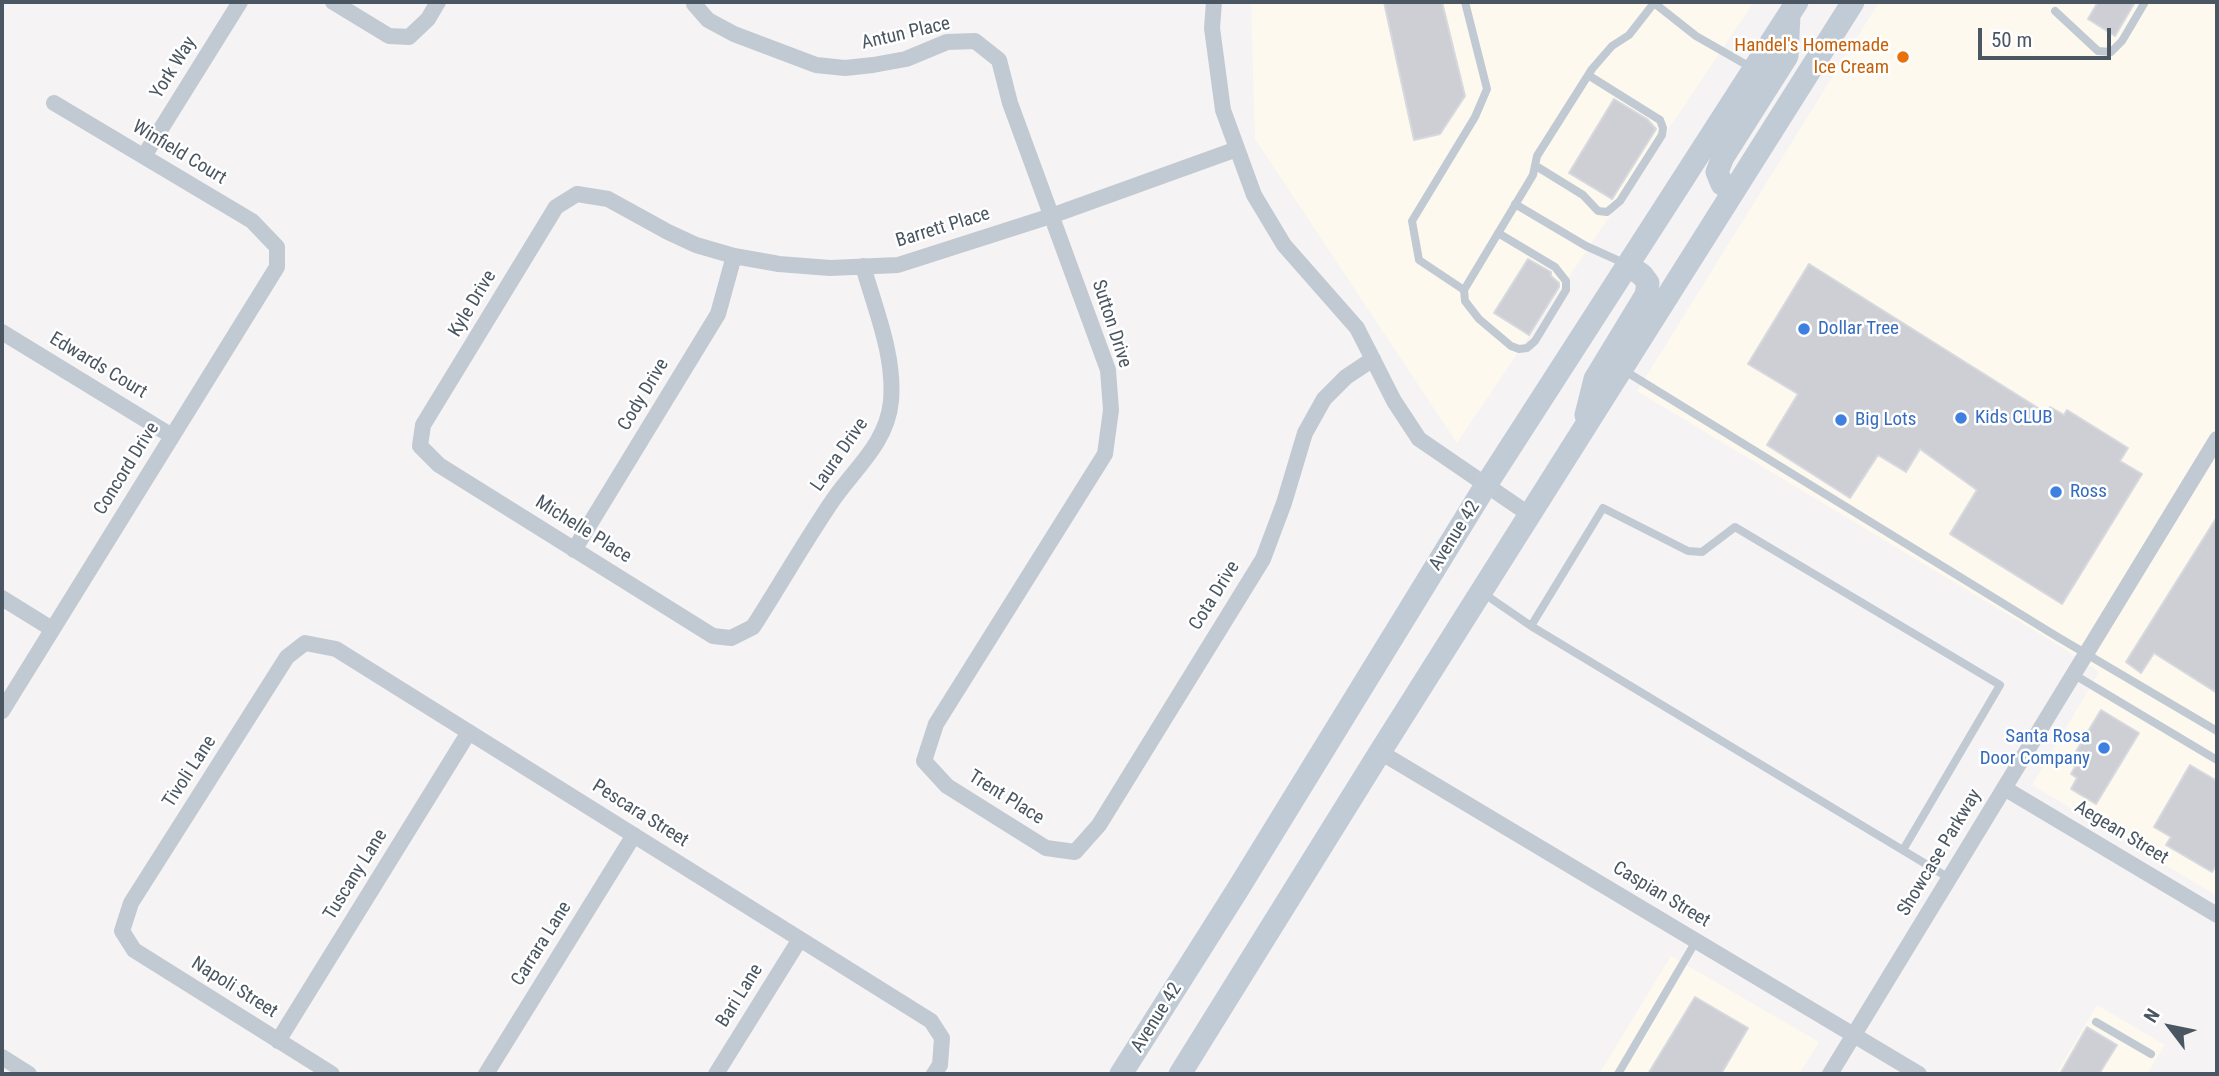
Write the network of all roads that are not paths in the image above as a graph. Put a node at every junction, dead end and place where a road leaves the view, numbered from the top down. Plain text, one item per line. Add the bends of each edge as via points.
1 (240, 2) edge
2 (333, 2) edge
3 (438, 2) edge
4 (1214, 2) edge
5 (1465, 2) edge
6 (1853, 2) edge
7 (2145, 2) edge
8 (694, 3) edge
9 (1653, 3) edge
10 (1793, 8) edge
11 (2055, 11) dead end
12 (975, 41) joint
13 (1754, 69) junction
14 (1588, 75) junction
15 (54, 103) dead end
16 (1237, 149) junction
17 (144, 156) junction
18 (1536, 166) junction
19 (1734, 191) junction
20 (577, 194) joint
21 (1516, 204) junction
22 (1051, 216) junction
23 (1498, 233) junction
24 (277, 247) joint
25 (734, 256) junction
26 (1629, 265) junction
27 (863, 266) junction
28 (1464, 290) junction
29 (2, 332) edge
30 (1373, 359) junction
31 (1622, 369) junction
32 (1581, 435) junction
33 (172, 436) junction
34 (2217, 439) edge
35 (419, 446) joint
36 (1486, 485) junction
37 (1530, 515) junction
38 (574, 550) junction
39 (1482, 592) junction
40 (2, 598) edge
41 (1531, 626) junction
42 (52, 629) junction
43 (731, 638) joint
44 (305, 643) joint
45 (2085, 653) junction
46 (2073, 674) junction
47 (2, 711) edge
48 (2217, 731) edge
49 (469, 732) junction
50 (1380, 752) junction
51 (2217, 760) edge
52 (924, 761) joint
53 (2004, 788) junction
54 (634, 835) junction
55 (1903, 850) junction
56 (1075, 852) joint
57 (1949, 878) junction
58 (2217, 915) edge
59 (122, 931) joint
60 (800, 939) junction
61 (1696, 941) junction
62 (2096, 1022) dead end
63 (1854, 1035) junction
64 (278, 1041) junction
65 (2151, 1054) dead end
66 (2, 1057) edge
67 (29, 1074) edge
68 (332, 1074) edge
69 (486, 1074) edge
70 (716, 1074) edge
71 (934, 1074) edge
72 (1121, 1074) edge
73 (1180, 1074) edge
74 (1618, 1074) edge
75 (1830, 1074) edge
76 (1920, 1074) edge

1 - 17 street, York Way
2 - 3 street via 389,36 409,37
4 - 16 street via 1212,28 1223,110
5 - 28 lane via 1487,89 1412,221 1419,260
6 - 19 main road
7 - 11 lane via 2111,52 2098,51
8 - 12 street, Antun Place via 708,20 734,34 816,65 873,65 906,59 947,42
9 - 13 lane via 1696,36
9 - 14 lane via 1629,35 1612,46
10 - 13 main road, Avenue 42
10 - 19 main road via 1787,56 1717,172 1722,184
12 - 22 street, Sutton Drive via 999,60
13 - 26 main road, Avenue 42
14 - 18 lane via 1537,156
14 - 18 lane via 1660,120 1662,135 1620,201 1607,212 1598,211 1583,195
15 - 17 street, Winfield Court
16 - 22 street, Barrett Place
16 - 30 street via 1254,195 1284,245 1357,328
17 - 24 street, Winfield Court via 252,221
18 - 21 lane
19 - 31 main road
20 - 25 street, Barrett Place via 608,199 696,245
20 - 35 street, Kyle Drive via 556,207 423,425
21 - 23 lane
21 - 26 lane via 1586,246
22 - 27 street, Barrett Place via 898,265
22 - 52 street, Sutton Drive via 1108,370 1111,411 1105,454 936,724
23 - 28 lane
23 - 28 lane via 1555,267 1566,281 1566,290 1535,341 1519,349 1472,311
24 - 33 street, Concord Drive via 277,268
25 - 27 street, Barrett Place via 830,268
25 - 38 street, Cody Drive via 718,314
26 - 32 main road via 1648,283 1646,295 1595,379
26 - 36 main road, Avenue 42
27 - 43 street, Laura Drive via 891,364 886,428 833,500 753,627
29 - 33 street, Edwards Court
30 - 36 street via 1419,439
30 - 56 street, Cota Drive via 1324,399 1305,433 1263,559 1098,825
31 - 32 main road
31 - 45 lane
32 - 37 main road
33 - 42 street, Concord Drive
34 - 45 street, Showcase Parkway
35 - 38 street, Michelle Place via 439,465
36 - 37 street
36 - 72 main road, Avenue 42
37 - 39 main road
38 - 43 street, Michelle Place via 713,636
39 - 41 lane
39 - 50 main road
40 - 42 street
41 - 55 lane
41 - 55 lane via 1603,508 1688,551 1702,552 1735,527 2000,685
42 - 47 street, Concord Drive
44 - 49 street, Pescara Street via 336,649
44 - 59 street, Tivoli Lane via 288,657 138,891
45 - 46 street, Showcase Parkway
45 - 48 lane
46 - 51 lane
46 - 53 street, Showcase Parkway
49 - 54 street, Pescara Street
49 - 64 street, Tuscany Lane
50 - 61 street, Caspian Street
50 - 73 main road
52 - 56 street, Trent Place via 947,786 1046,848
53 - 57 street, Showcase Parkway
53 - 58 street, Aegean Street
54 - 60 street, Pescara Street
54 - 69 street, Carrara Lane
55 - 57 lane
57 - 63 street, Showcase Parkway
59 - 64 street, Napoli Street via 134,950
60 - 70 street, Bari Lane
60 - 71 street, Pescara Street via 931,1021 942,1038 940,1065
61 - 63 street, Caspian Street
61 - 74 lane
62 - 65 lane
63 - 75 street, Showcase Parkway
63 - 76 street, Caspian Street
64 - 68 street, Napoli Street
66 - 67 street

